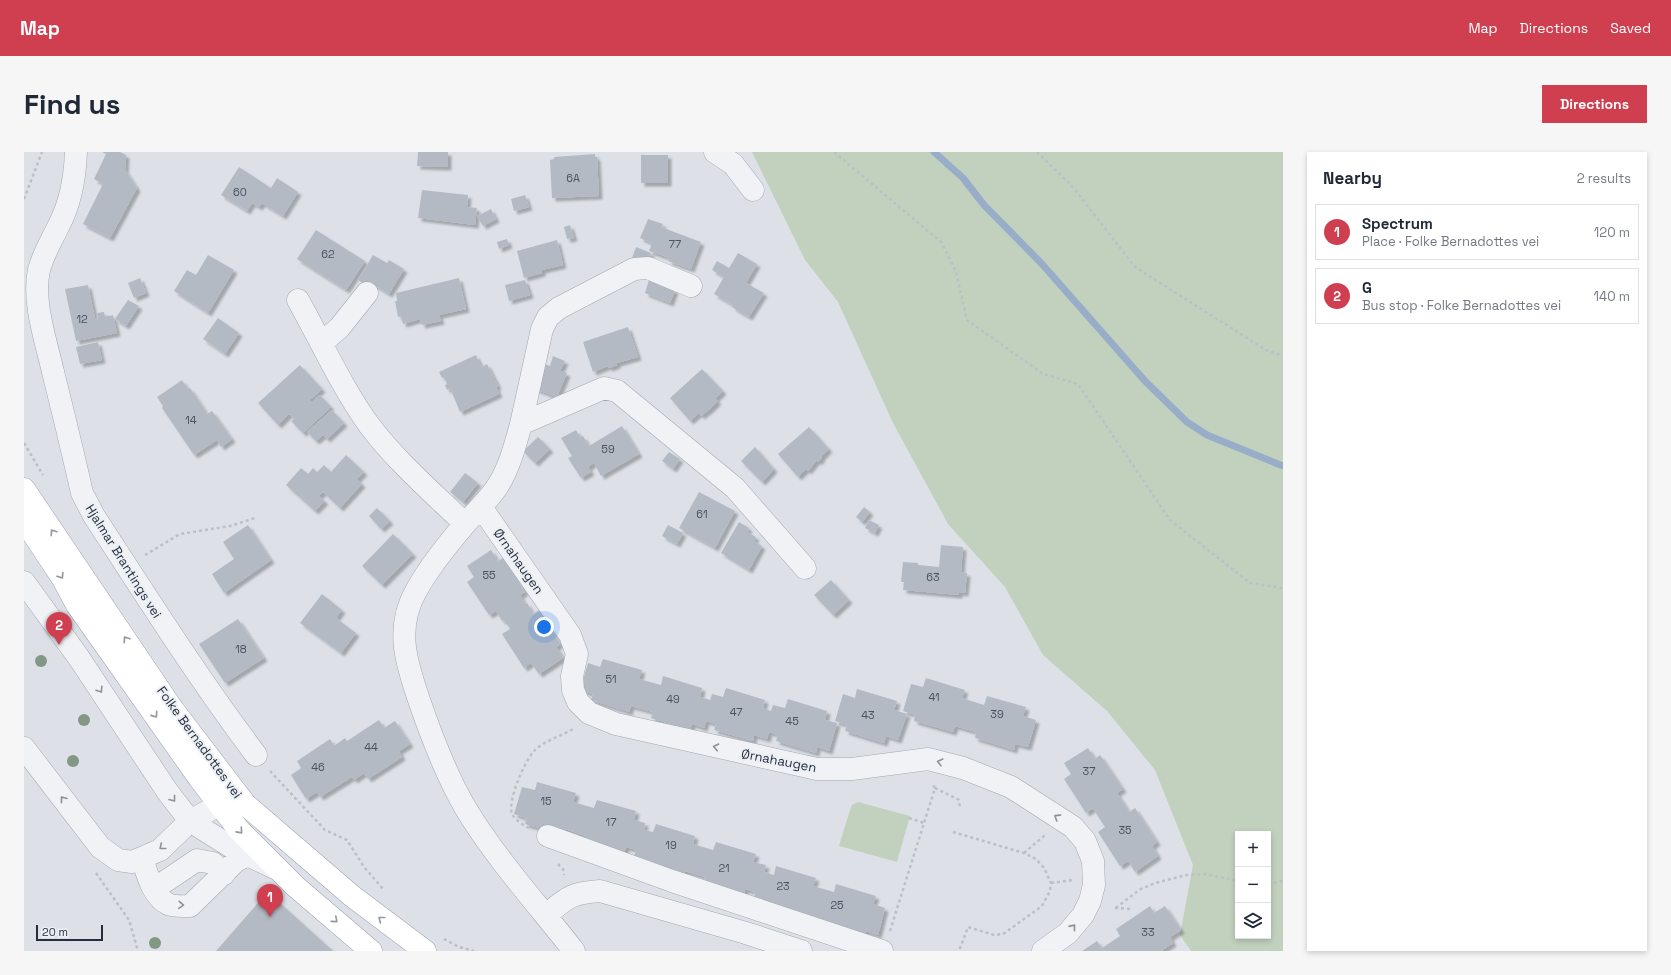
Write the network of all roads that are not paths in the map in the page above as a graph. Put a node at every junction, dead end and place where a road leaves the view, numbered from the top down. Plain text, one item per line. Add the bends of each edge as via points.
1 (76, 152) edge
2 (715, 152) edge
3 (753, 190) dead end
4 (691, 286) dead end
5 (367, 293) dead end
6 (298, 300) dead end
7 (322, 343) junction
8 (521, 424) junction
9 (24, 489) edge
10 (481, 507) junction
11 (24, 520) edge
12 (465, 524) junction
13 (805, 568) dead end
14 (24, 582) edge
15 (24, 748) edge
16 (256, 756) road end
17 (245, 804) junction
18 (219, 805) junction
19 (190, 821) junction
20 (548, 836) road end
21 (248, 855) junction
22 (142, 858) junction
23 (278, 869) junction
24 (224, 874) junction
25 (154, 889) junction
26 (546, 915) junction
27 (885, 943) edge
28 (371, 951) edge
29 (424, 951) edge
30 (574, 951) edge
31 (802, 951) edge
32 (1043, 951) edge

1 - 16 street, Hjalmar Brantings vei via 76,173 72,193 39,270 38,294 42,324 82,493 94,516 193,667
2 - 3 street via 733,164
4 - 8 street via 648,268 634,269 559,308 548,317 542,328
5 - 7 street via 340,327
6 - 7 street
7 - 12 street via 348,392 370,425 406,466
8 - 10 street via 511,459 497,487
8 - 13 street via 604,388 617,391 735,488
17 -> 9 main road, Folke Bernadottes vei via 172,707
10 - 12 street
32 -> 10 street, Ørnahaugen via 1068,933 1083,915 1090,901 1095,877 1093,861 1085,841 1072,827 1011,787 963,768 928,759 852,769 817,769 616,724 589,713 578,702 573,690 572,676 577,654 570,635
11 -> 18 main road, Folke Bernadottes vei via 77,605
12 - 26 street via 428,570 406,612 403,634 406,656 432,738 466,810 497,854
14 -> 19 street
22 -> 15 street via 132,862 118,860 100,846
17 - 18 street
29 -> 17 main road, Folke Bernadottes vei via 352,896
18 - 19 street
18 -> 23 main road, Folke Bernadottes vei via 239,830
19 - 21 street
19 -> 22 street via 160,850
20 - 27 street via 725,899
21 - 23 street
21 - 24 street via 236,861
22 - 25 street
23 -> 28 main road, Folke Bernadottes vei
24 - 25 street via 213,863 197,860
25 -> 24 street via 169,904 190,906
26 - 30 street
26 - 31 street via 566,898 600,891

